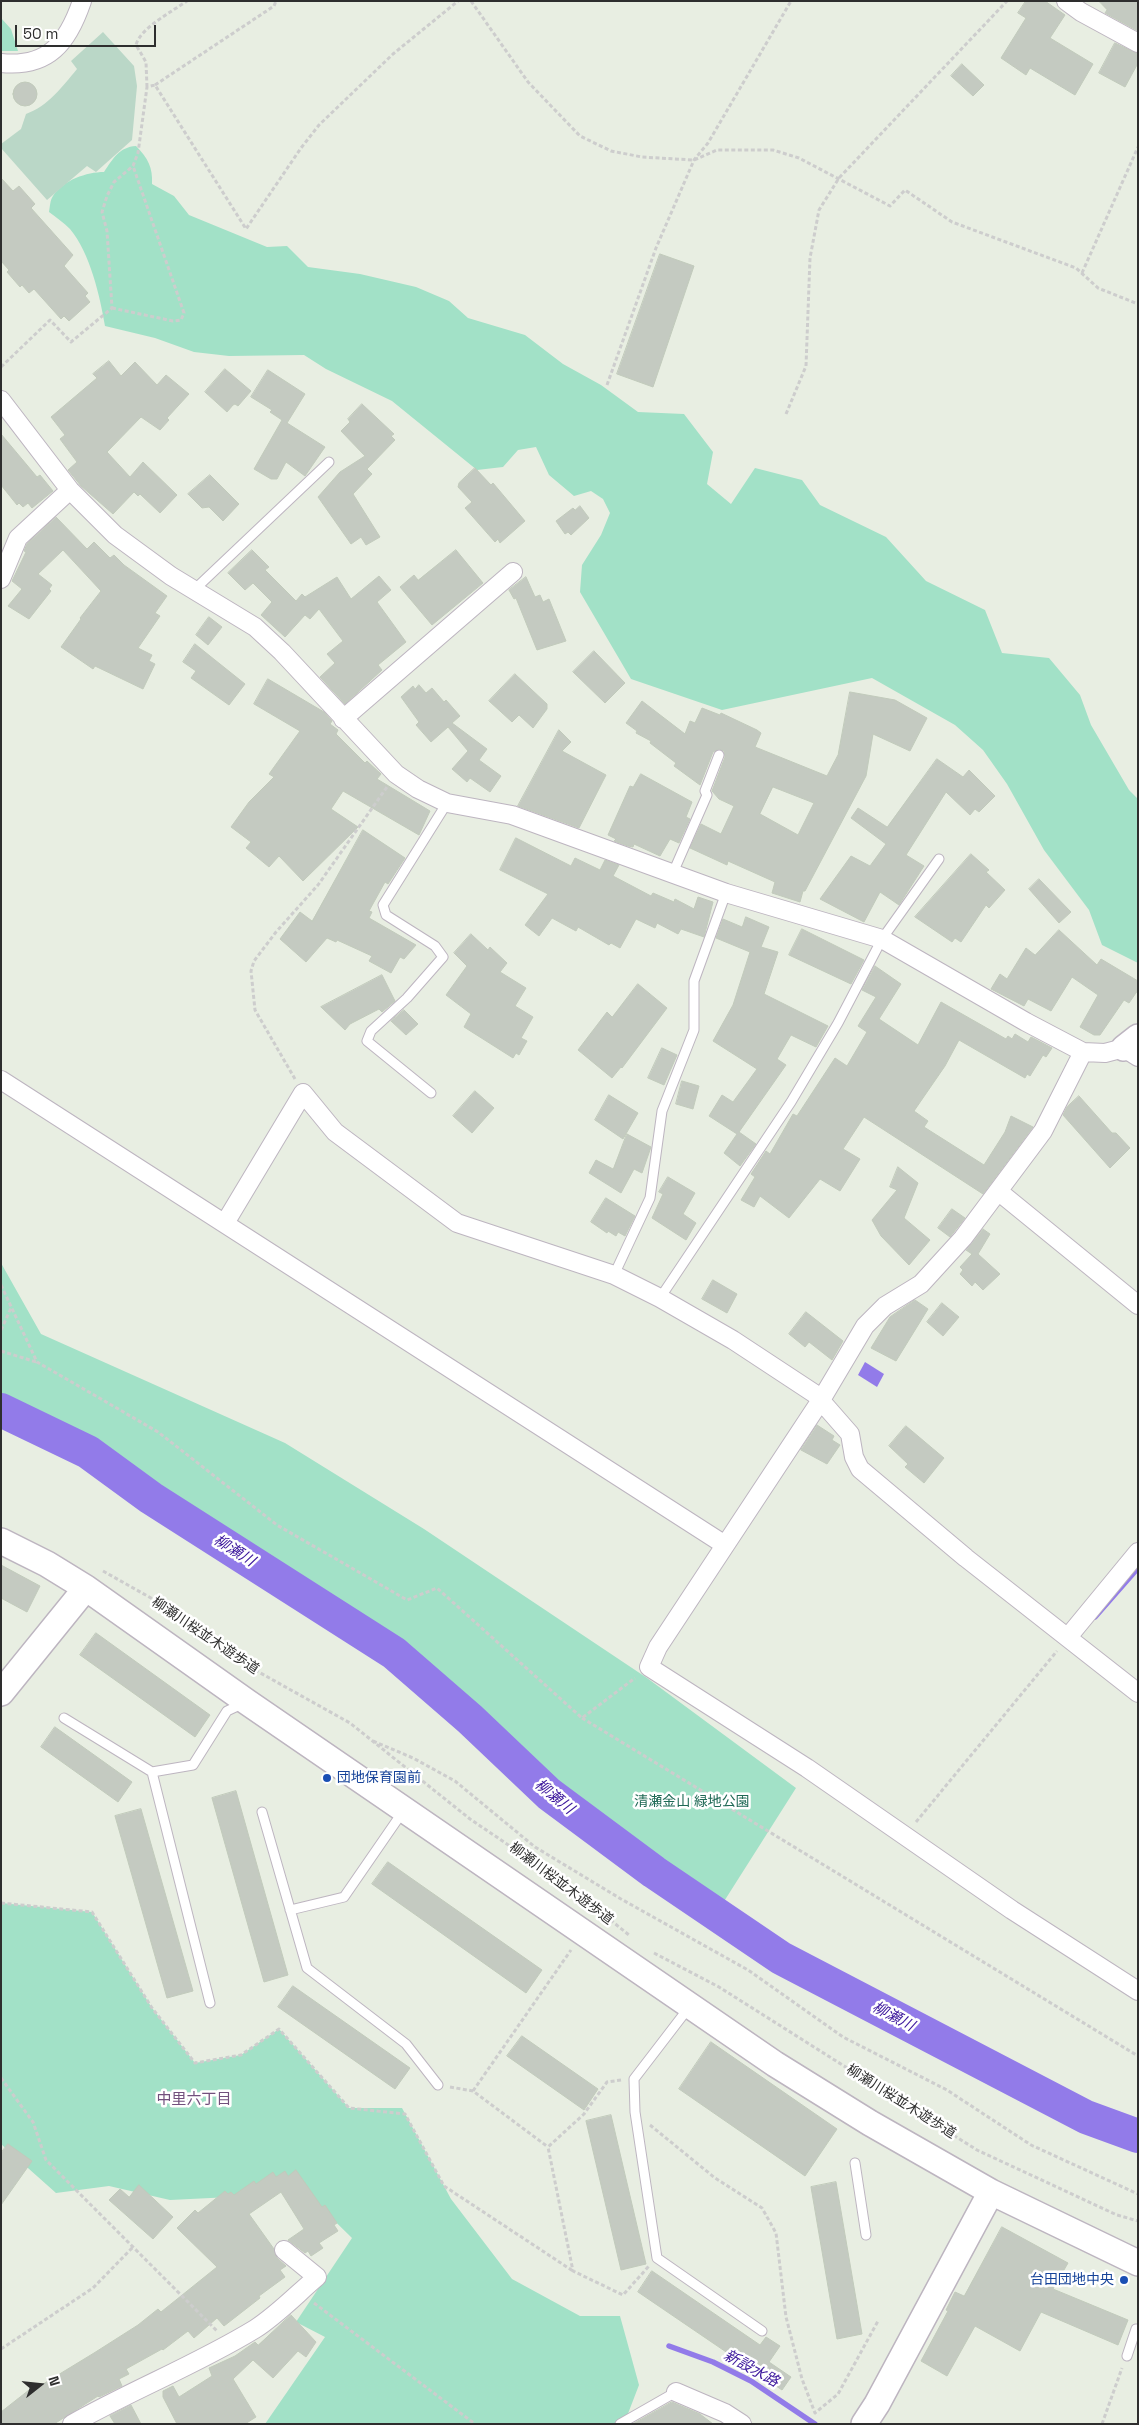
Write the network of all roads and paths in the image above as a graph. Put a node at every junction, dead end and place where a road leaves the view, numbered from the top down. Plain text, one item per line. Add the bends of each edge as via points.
1 (82, 1) edge
2 (187, 1) edge
3 (276, 1) edge
4 (458, 1) edge
5 (471, 1) edge
6 (790, 1) edge
7 (1007, 1) edge
8 (1066, 1) edge
9 (1138, 43) edge
10 (1, 64) edge
11 (155, 85) junction
12 (147, 86) junction
13 (1138, 147) edge
14 (694, 160) junction
15 (133, 166) junction
16 (839, 178) junction
17 (1082, 273) junction
18 (1138, 304) edge
19 (112, 308) junction
20 (1, 367) edge
21 (607, 384) dead end
22 (1, 400) edge
23 (786, 414) dead end
24 (329, 462) dead end
25 (70, 490) junction
26 (513, 572) dead end
27 (1, 579) edge
28 (194, 590) junction
29 (343, 719) junction
30 (719, 755) dead end
31 (396, 774) junction
32 (447, 803) junction
33 (939, 859) dead end
34 (672, 875) junction
35 (726, 893) junction
36 (882, 939) junction
37 (1133, 1047) edge
38 (1083, 1052) junction
39 (1, 1080) edge
40 (303, 1093) junction
41 (431, 1093) dead end
42 (998, 1191) junction
43 (225, 1222) junction
44 (614, 1275) junction
45 (1, 1285) edge
46 (660, 1298) junction
47 (1138, 1305) edge
48 (11, 1307) junction
49 (2, 1328) edge
50 (1, 1351) edge
51 (37, 1362) junction
52 (821, 1400) junction
53 (1, 1541) edge
54 (725, 1545) junction
55 (1138, 1552) edge
56 (92, 1578) junction
57 (1068, 1637) junction
58 (649, 1667) junction
59 (1, 1693) edge
60 (1138, 1693) edge
61 (247, 1702) junction
62 (64, 1718) dead end
63 (582, 1718) junction
64 (368, 1738) junction
65 (152, 1772) junction
66 (404, 1810) junction
67 (262, 1812) dead end
68 (905, 1836) junction
69 (1, 1903) edge
70 (290, 1910) junction
71 (583, 1933) junction
72 (635, 1940) dead end
73 (651, 1951) dead end
74 (1138, 1991) edge
75 (210, 2002) dead end
76 (691, 2005) junction
77 (1138, 2056) edge
78 (1, 2078) edge
79 (634, 2079) junction
80 (438, 2085) joint
81 (473, 2091) junction
82 (635, 2112) junction
83 (548, 2147) junction
84 (855, 2163) dead end
85 (991, 2192) junction
86 (1138, 2194) edge
87 (1138, 2221) edge
88 (866, 2235) dead end
89 (133, 2247) junction
90 (284, 2250) dead end
91 (657, 2258) junction
92 (1138, 2263) edge
93 (573, 2271) junction
94 (299, 2292) junction
95 (878, 2322) dead end
96 (1138, 2330) edge
97 (762, 2331) dead end
98 (230, 2343) junction
99 (1, 2349) edge
100 (1127, 2356) joint
101 (676, 2392) joint
102 (72, 2424) edge
103 (475, 2424) edge
104 (620, 2424) edge
105 (742, 2424) edge
106 (864, 2424) edge
107 (1102, 2424) edge

1 - 10 street via 69,35 48,55 33,61
2 - 12 path via 138,38 136,45 146,62
3 - 11 path via 274,6
4 - 11 path via 393,54 319,126 246,229
5 - 14 path via 528,82 580,136 610,151 642,158
6 - 14 path via 708,143
7 - 16 path
8 - 9 street
11 - 12 path
12 - 15 path via 138,153
13 - 17 path
14 - 16 path via 716,150 773,150 799,158
14 - 21 path via 656,248
15 - 19 path via 114,182 102,212 107,231
15 - 19 path via 184,313 181,320 173,321
16 - 17 path via 890,206 905,190 952,222
16 - 23 path via 818,210 810,258 806,366
17 - 18 path via 1098,288
19 - 20 path via 71,342 50,320
22 - 25 street
24 - 28 lane
25 - 27 street via 18,538
25 - 28 street via 115,535
26 - 29 street
28 - 29 street via 255,627
29 - 31 street
30 - 34 lane via 705,791 707,796
31 - 32 street
31 - 40 path via 318,885 254,961 251,971 255,1010
32 - 34 street via 512,815
32 - 41 lane via 383,904 386,915 435,946 443,958 371,1031 367,1041
33 - 36 lane
34 - 35 street
35 - 36 street
35 - 44 lane via 694,981 694,1030 662,1111 650,1198
36 - 38 street
36 - 46 lane via 838,1023 791,1102
37 - 38 street via 1105,1053
38 - 42 street via 1043,1131
39 - 43 street
40 - 43 street
40 - 44 street via 335,1132 457,1223
42 - 47 street
42 - 52 street via 964,1238 920,1284 885,1306 865,1326
43 - 54 street
44 - 46 street
45 - 48 path
46 - 52 street via 733,1340
48 - 49 path
48 - 51 path
50 - 51 path
51 - 63 path via 158,1432 277,1525 407,1600 437,1588
52 - 54 street
52 - 57 street via 850,1434 854,1457 860,1468 966,1558
53 - 56 street via 47,1564
54 - 58 street via 658,1647
55 - 57 street
56 - 59 street
56 - 61 street
56 - 64 path, 柳瀬川桜並木遊歩道 via 174,1611 230,1656 350,1724
57 - 60 street
57 - 68 path
58 - 63 path
58 - 68 street via 807,1768
61 - 65 lane via 228,1711 193,1765
61 - 66 street
62 - 65 lane
63 - 77 path
64 - 72 path, 柳瀬川桜並木遊歩道 via 470,1819 566,1884
64 - 86 path via 455,1781 535,1847 748,1970 843,2037 948,2090 1031,2145
65 - 75 lane
66 - 70 lane via 344,1897
66 - 71 street
67 - 70 lane
68 - 74 street via 1080,1956
69 - 93 path via 92,1912 152,2008 195,2063 241,2056 279,2029 349,2108 405,2114 444,2186
70 - 80 lane via 307,1968 406,2044
71 - 76 street
71 - 81 path
73 - 87 path, 柳瀬川桜並木遊歩道 via 719,1987 978,2150 1117,2215
76 - 79 lane
76 - 85 street via 775,2064
78 - 89 path via 33,2122 46,2160
79 - 82 lane
79 - 83 path via 607,2082 584,2114
80 - 81 path
81 - 83 path
82 - 91 lane
82 - 95 path via 715,2178 762,2208 776,2233 786,2318 802,2380 816,2413 838,2394
83 - 93 path
84 - 88 lane
85 - 92 street
85 - 106 street
89 - 98 path
89 - 99 path via 93,2288
90 - 94 street via 317,2277
91 - 93 path via 623,2294
91 - 97 lane
94 - 98 street via 257,2328
94 - 103 path
96 - 100 lane
98 - 102 street via 120,2396
100 - 107 path
101 - 104 lane
101 - 105 street

